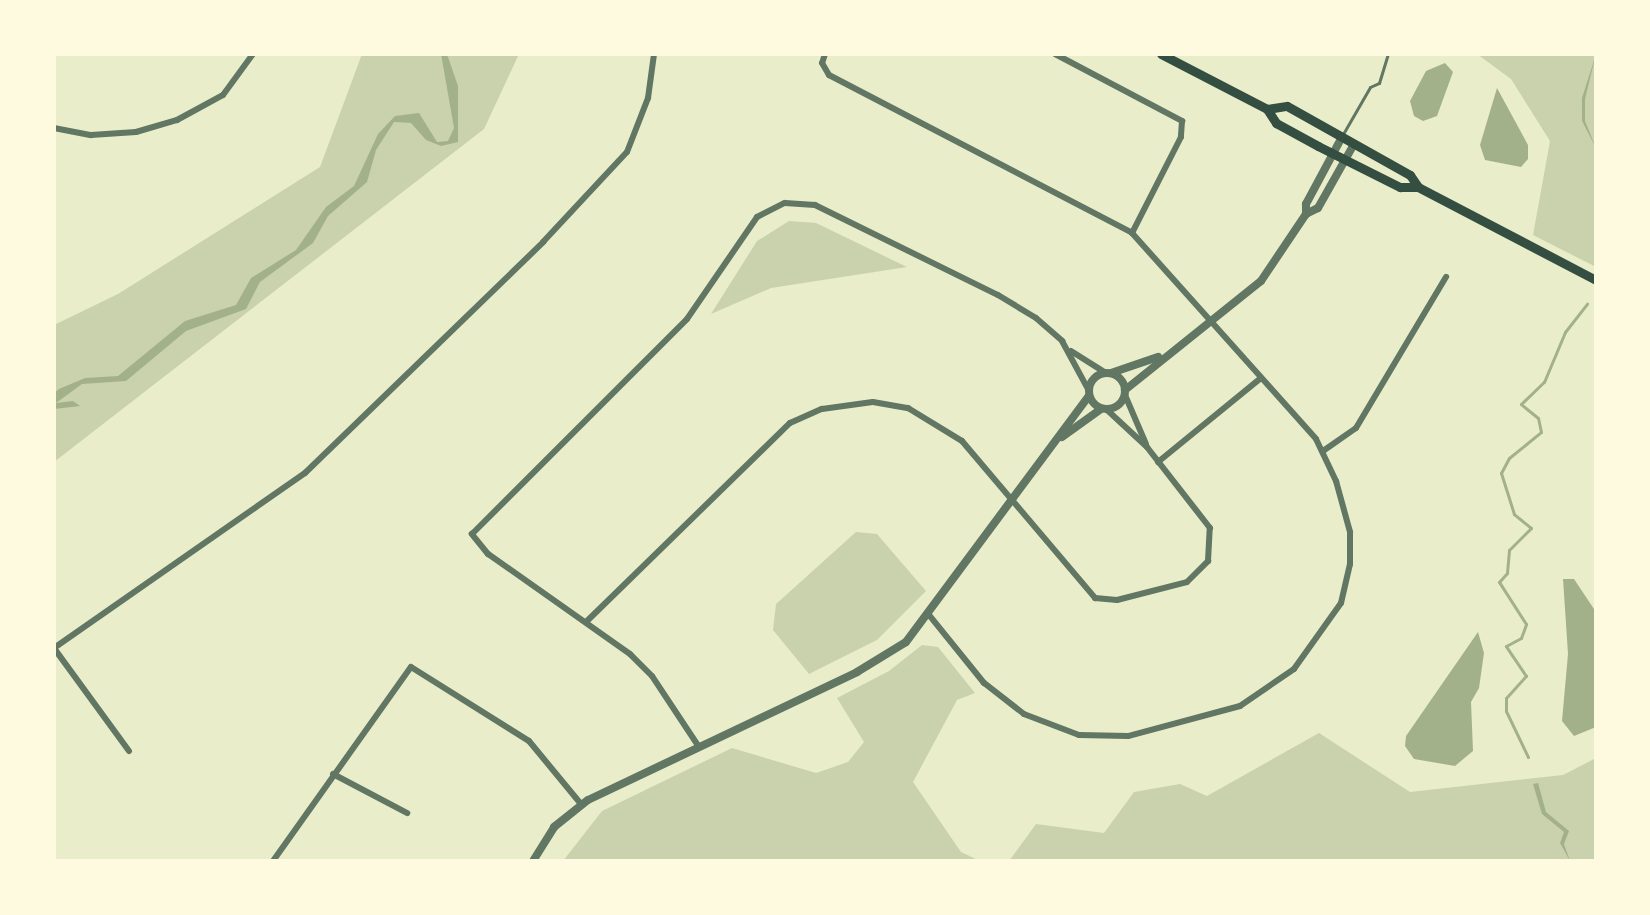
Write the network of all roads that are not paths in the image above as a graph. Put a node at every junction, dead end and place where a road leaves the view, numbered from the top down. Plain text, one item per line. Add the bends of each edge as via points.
1 (253, 54) edge
2 (654, 54) edge
3 (825, 54) edge
4 (1055, 54) edge
5 (1161, 54) edge
6 (1388, 54) edge
7 (1267, 110) junction
8 (54, 128) edge
9 (1342, 137) junction
10 (1354, 144) junction
11 (1334, 154) junction
12 (1346, 160) junction
13 (1418, 187) junction
14 (1306, 214) junction
15 (1132, 232) junction
16 (1446, 277) dead end
17 (1596, 280) edge
18 (1211, 323) junction
19 (1070, 351) junction
20 (1162, 356) junction
21 (1108, 373) junction
22 (1261, 378) junction
23 (1088, 392) junction
24 (1125, 392) junction
25 (1104, 410) junction
26 (1056, 442) junction
27 (1147, 447) junction
28 (1323, 451) junction
29 (1158, 462) junction
30 (1013, 504) junction
31 (930, 616) junction
32 (586, 622) junction
33 (54, 648) edge
34 (699, 747) junction
35 (129, 752) dead end
36 (333, 774) junction
37 (581, 804) junction
38 (407, 813) dead end
39 (273, 861) edge
40 (532, 861) edge

1 - 8 street via 223,95 177,120 136,132 91,135
2 - 33 street via 646,105 627,152 543,242 305,473
3 - 15 street via 822,63 829,75
4 - 15 street via 1182,121 1181,137
5 - 7 main road
6 - 9 lane via 1379,83 1370,87
7 - 9 main road via 1287,106
7 - 11 main road via 1276,123
9 - 10 main road
9 - 11 street
10 - 12 street
10 - 13 main road via 1410,174
11 - 12 main road
11 - 14 street
12 - 13 main road via 1400,187
12 - 14 street via 1318,208
13 - 17 main road
14 - 18 street via 1261,281
15 - 18 street
16 - 28 street via 1356,428
18 - 20 street
18 - 22 street
19 - 21 street
19 - 23 street
19 - 32 street via 1015,304 815,205 795,201 765,210 687,319 473,530 475,542 488,554
20 - 21 street
20 - 24 street
21 - 23 street via 1096,376
21 - 24 street
22 - 28 street
22 - 29 street
23 - 25 street
23 - 26 street
24 - 25 street
24 - 27 street
25 - 26 street
25 - 27 street
26 - 30 street
27 - 29 street
28 - 31 street via 1350,532 1344,594 1303,660 1240,706 1118,737 1057,729 991,691
29 - 30 street via 1205,518 1211,537 1203,569 1180,585 1116,600 1095,598
30 - 31 street
30 - 32 street via 962,441 909,408 873,402 815,411 785,428
31 - 34 street via 878,661
32 - 34 street via 643,666
33 - 35 street
34 - 37 street
36 - 37 street via 405,670 417,667 529,741
36 - 38 street
36 - 39 street
37 - 40 street via 548,834

